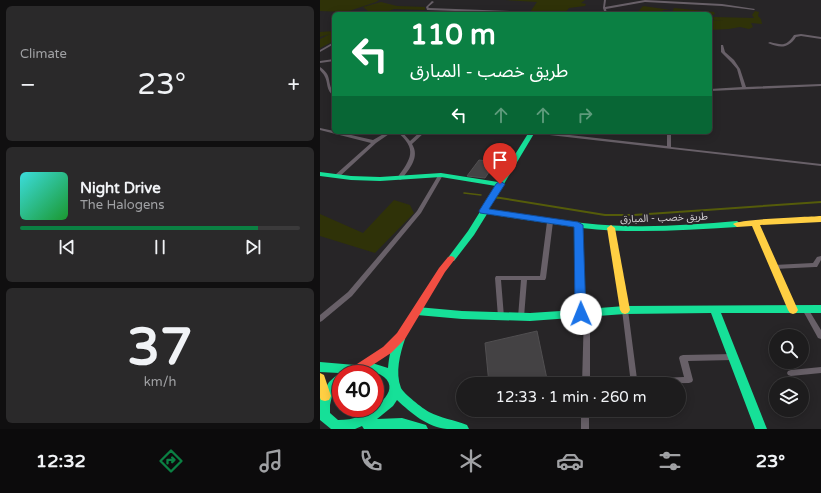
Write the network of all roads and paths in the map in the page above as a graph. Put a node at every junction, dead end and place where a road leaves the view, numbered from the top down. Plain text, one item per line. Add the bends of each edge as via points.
1 (605, 0) edge
2 (722, 0) edge
3 (433, 2) dead end
4 (696, 2) edge
5 (722, 5) junction
6 (604, 8) junction
7 (754, 9) dead end
8 (473, 10) joint
9 (500, 12) edge
10 (605, 12) edge
11 (821, 38) edge
12 (770, 43) dead end
13 (332, 44) edge
14 (722, 46) dead end
15 (320, 51) edge
16 (332, 60) edge
17 (320, 62) edge
18 (320, 68) edge
19 (327, 76) junction
20 (332, 77) edge
21 (821, 85) edge
22 (744, 88) junction
23 (712, 90) edge
24 (332, 92) edge
25 (320, 129) edge
26 (332, 132) edge
27 (341, 134) edge
28 (387, 134) edge
29 (403, 134) edge
30 (421, 134) edge
31 (531, 134) edge
32 (549, 134) edge
33 (669, 134) edge
34 (374, 142) junction
35 (410, 143) junction
36 (669, 148) junction
37 (821, 165) edge
38 (320, 174) edge
39 (441, 175) junction
40 (337, 176) junction
41 (400, 178) junction
42 (499, 187) junction
43 (486, 208) junction
44 (821, 219) edge
45 (550, 222) junction
46 (754, 222) junction
47 (578, 225) junction
48 (611, 228) junction
49 (821, 258) edge
50 (774, 267) junction
51 (524, 278) junction
52 (714, 309) junction
53 (805, 309) junction
54 (821, 309) edge
55 (417, 310) junction
56 (625, 310) junction
57 (793, 310) junction
58 (584, 313) junction
59 (501, 317) junction
60 (521, 317) junction
61 (320, 319) edge
62 (401, 336) junction
63 (821, 336) edge
64 (733, 357) junction
65 (363, 365) edge
66 (320, 367) edge
67 (332, 368) edge
68 (821, 370) edge
69 (384, 371) edge
70 (791, 374) dead end
71 (392, 377) junction
72 (586, 377) edge
73 (320, 378) edge
74 (332, 386) edge
75 (395, 390) junction
76 (322, 403) edge
77 (585, 417) edge
78 (366, 425) junction
79 (762, 427) edge
80 (346, 429) edge
81 (422, 429) edge
82 (463, 429) edge
83 (585, 429) edge

1 - 6 street
2 - 5 street
3 - 8 street via 428,9
4 - 5 street
4 - 6 street via 646,1
5 - 7 street
6 - 10 street
8 - 9 street
11 - 12 street via 802,35 796,36 787,46
13 - 15 street
14 - 22 street via 723,52 740,73
16 - 17 street
18 - 19 street
19 - 20 street
19 - 24 street
21 - 22 street
22 - 23 street
25 - 26 street
27 - 34 street
28 - 34 street
29 - 35 street
30 - 35 street
31 - 42 main road
32 - 36 street
33 - 36 street
34 - 40 street
35 - 41 street via 414,155
36 - 37 street
38 - 40 main road
39 - 41 main road
39 - 42 main road
39 - 61 street via 419,212 377,262 350,294
40 - 41 main road
42 - 43 main road
43 - 45 main road, طريق خصب - المبارق
43 - 55 main road
44 - 46 main road, طريق خصب - المبارق
45 - 47 main road, طريق خصب - المبارق
45 - 51 street via 543,278
46 - 48 main road, طريق خصب - المبارق via 647,229
46 - 50 main road
47 - 48 main road, طريق خصب - المبارق
47 - 58 main road
48 - 56 main road
49 - 50 street via 815,265
50 - 57 main road
51 - 59 street via 498,278
51 - 60 street
52 - 56 main road
52 - 57 main road
52 - 64 main road
53 - 54 main road
53 - 57 main road
53 - 63 street
55 - 59 main road
55 - 62 main road
56 - 58 main road
56 - 64 street via 634,383 689,380 683,358
58 - 60 main road
58 - 72 street
59 - 60 main road
62 - 65 main road via 387,350
62 - 71 main road via 395,353
64 - 79 main road
66 - 67 main road
68 - 70 street
69 - 71 main road
71 - 75 main road
73 - 76 main road
74 - 76 main road
75 - 78 main road via 389,406
75 - 82 main road via 413,408 426,416
76 - 80 main road via 324,416 328,421
77 - 83 street
78 - 80 main road
78 - 81 main road via 401,424

